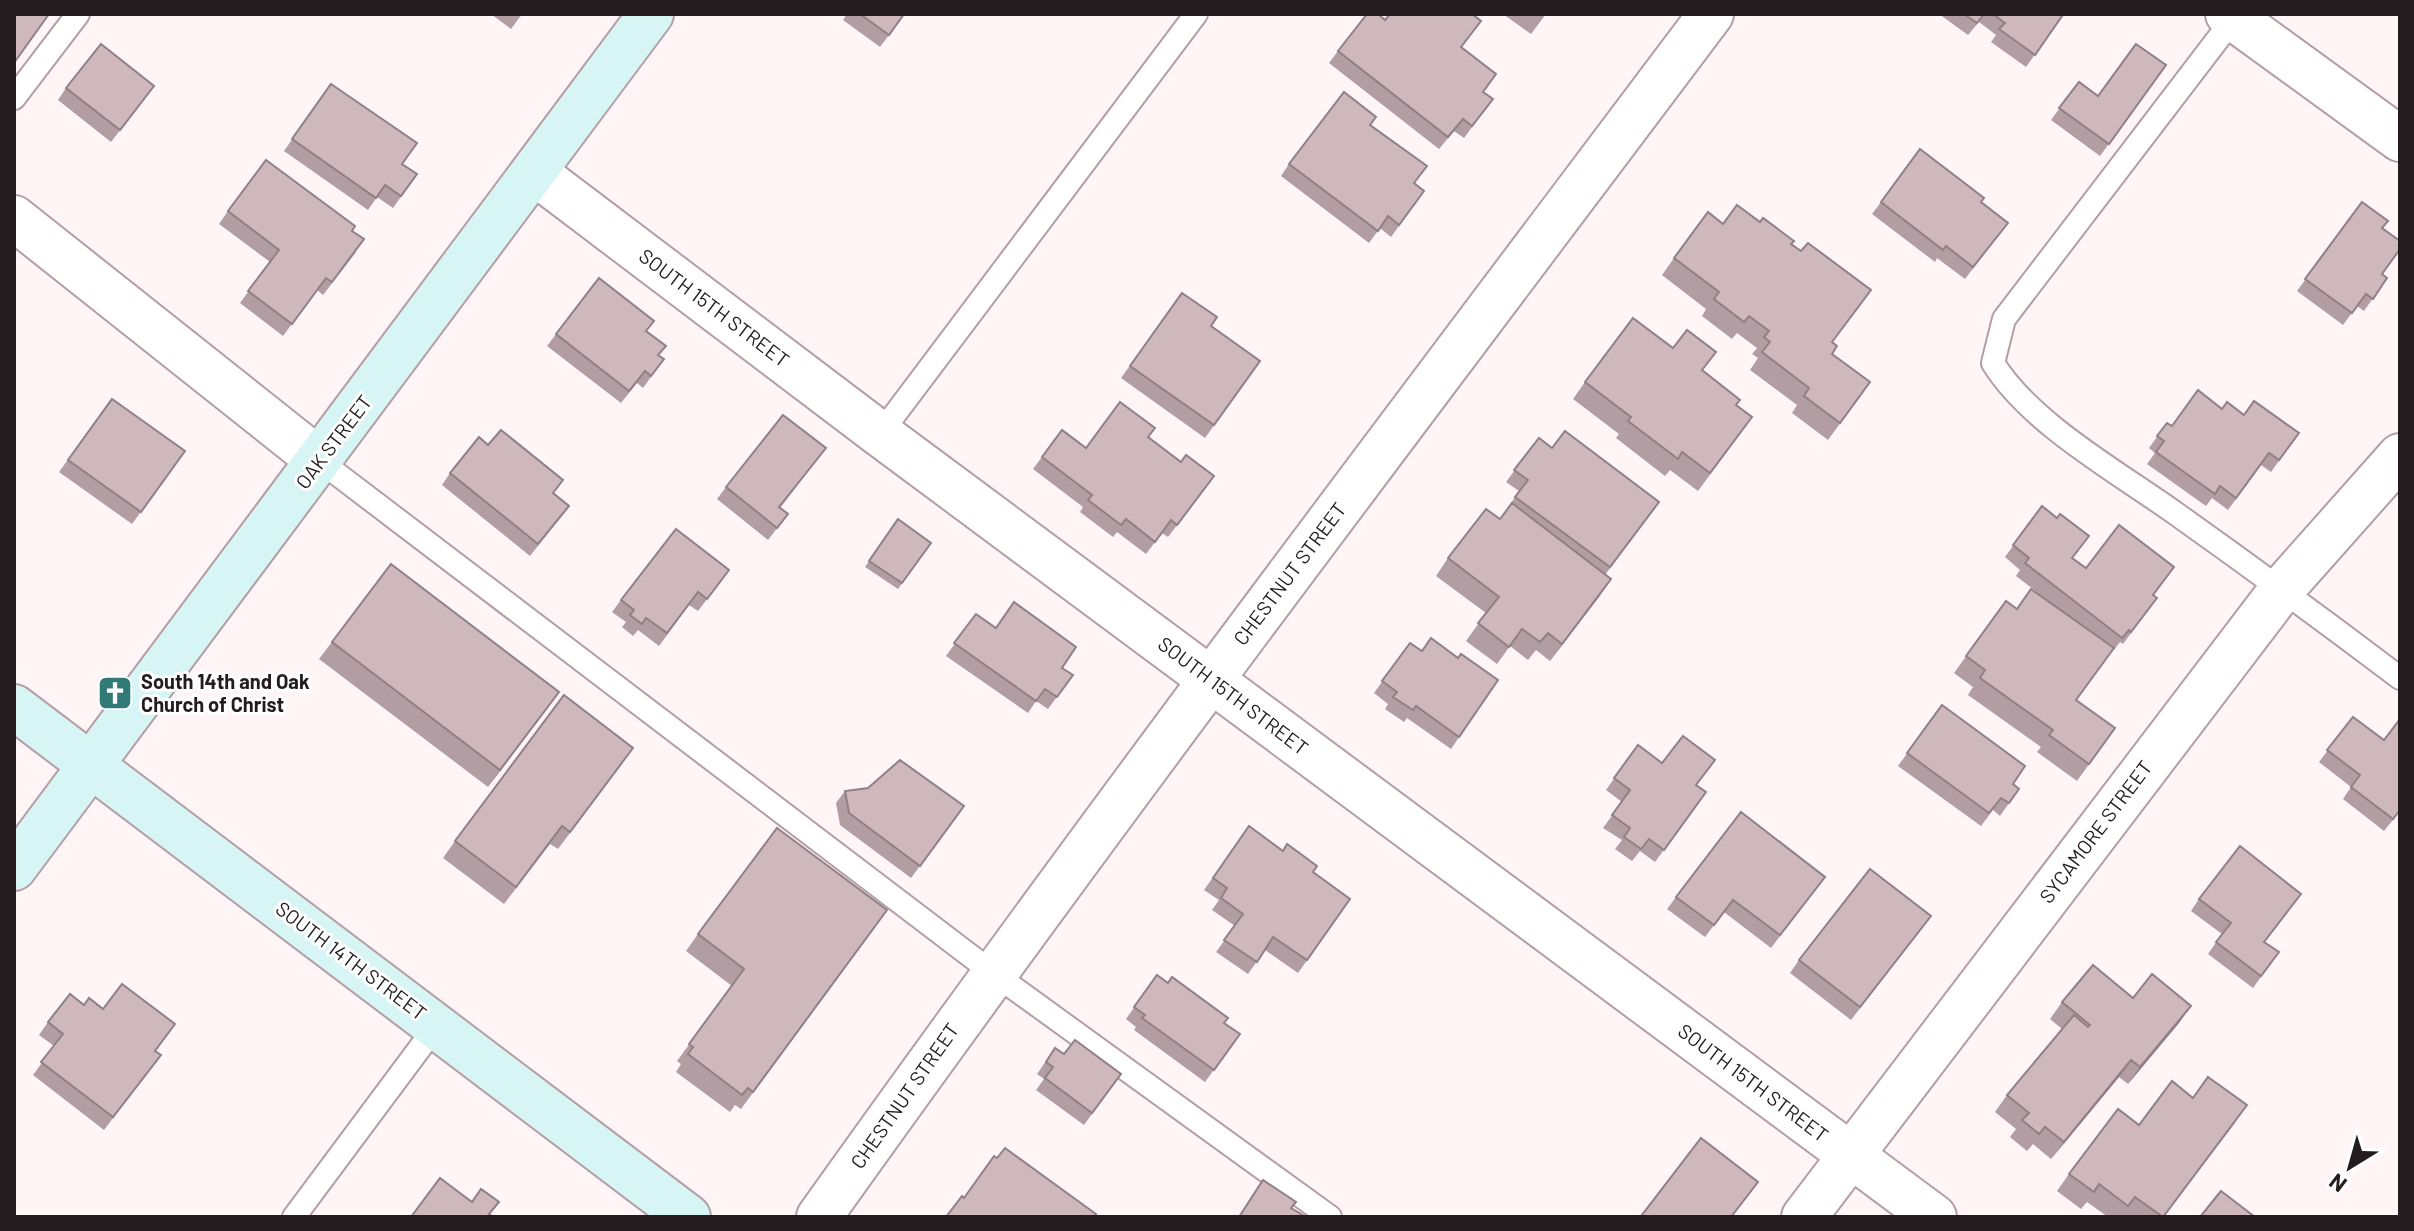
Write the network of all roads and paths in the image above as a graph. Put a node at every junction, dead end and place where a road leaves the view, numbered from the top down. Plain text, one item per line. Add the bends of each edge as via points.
1 (78, 14) edge
2 (651, 14) edge
3 (1196, 14) edge
4 (1711, 14) edge
5 (2233, 15) edge
6 (14, 98) edge
7 (2400, 139) edge
8 (534, 172) junction
9 (14, 218) edge
10 (880, 434) junction
11 (2400, 456) edge
12 (320, 461) junction
13 (2282, 589) junction
14 (2400, 678) edge
15 (1210, 680) junction
16 (14, 707) edge
17 (92, 766) junction
18 (14, 868) edge
19 (993, 973) junction
20 (437, 1025) junction
21 (1851, 1155) junction
22 (294, 1217) edge
23 (688, 1217) edge
24 (819, 1217) edge
25 (1330, 1217) edge
26 (1804, 1217) edge
27 (1934, 1217) edge

1 - 6 lane
2 - 8 street, OAK STREET
3 - 10 lane
4 - 15 street, CHESTNUT STREET
5 - 7 street
5 - 13 lane via 2004,319 1993,363 2008,387 2047,422
8 - 10 street, SOUTH 15TH STREET
8 - 12 street, OAK STREET
9 - 12 street
10 - 15 street, SOUTH 15TH STREET
11 - 13 street, SYCAMORE STREET
12 - 17 street, OAK STREET
12 - 19 lane
13 - 14 lane
13 - 21 street, SYCAMORE STREET
15 - 19 street, CHESTNUT STREET
15 - 21 street, SOUTH 15TH STREET
16 - 17 street, SOUTH 14TH STREET
17 - 18 street, OAK STREET
17 - 20 street, SOUTH 14TH STREET
19 - 24 street, CHESTNUT STREET
19 - 25 lane
20 - 22 lane
20 - 23 street, SOUTH 14TH STREET
21 - 26 street, SYCAMORE STREET
21 - 27 street, SOUTH 15TH STREET

